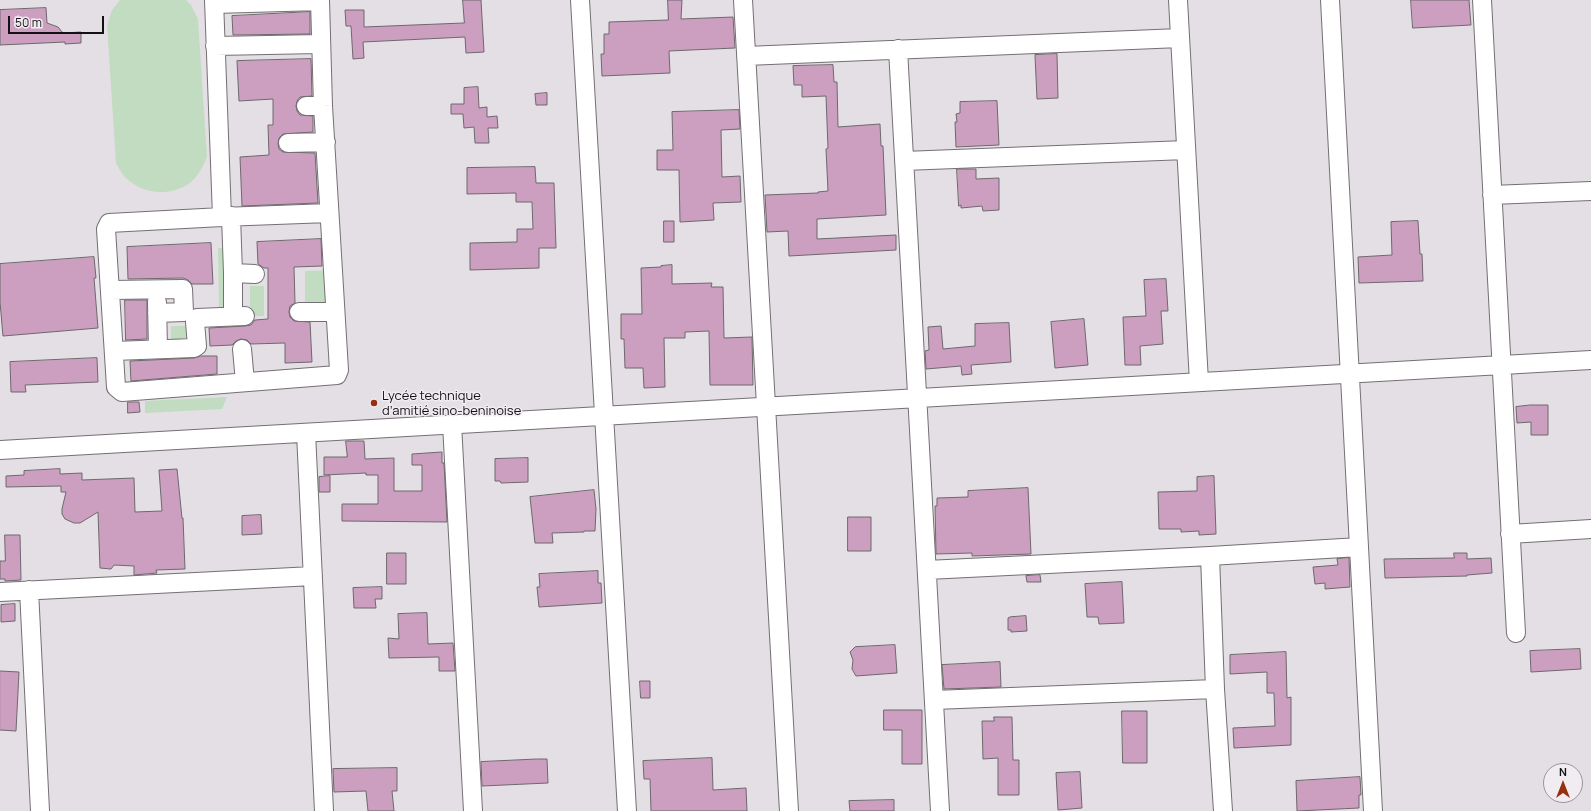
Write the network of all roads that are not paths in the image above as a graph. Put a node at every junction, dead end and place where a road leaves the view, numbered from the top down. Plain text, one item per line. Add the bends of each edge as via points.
1 (320, 0) edge
2 (580, 0) edge
3 (743, 0) edge
4 (1178, 0) edge
5 (1330, 0) edge
6 (1482, 0) edge
7 (214, 2) edge
8 (1180, 38) junction
9 (320, 44) junction
10 (215, 46) junction
11 (898, 49) junction
12 (746, 56) junction
13 (326, 142) junction
14 (288, 143) dead end
15 (1186, 150) junction
16 (904, 161) junction
17 (1591, 191) edge
18 (1492, 195) junction
19 (329, 213) junction
20 (227, 217) junction
21 (233, 273) junction
22 (255, 274) dead end
23 (156, 289) junction
24 (110, 290) junction
25 (300, 312) dead end
26 (334, 312) junction
27 (157, 313) junction
28 (158, 349) junction
29 (242, 349) dead end
30 (114, 351) junction
31 (1591, 360) edge
32 (1501, 365) junction
33 (1350, 373) junction
34 (244, 382) junction
35 (1199, 382) junction
36 (917, 398) junction
37 (766, 406) junction
38 (604, 416) junction
39 (452, 424) junction
40 (306, 433) junction
41 (0, 450) edge
42 (1591, 529) edge
43 (1510, 534) junction
44 (1359, 546) junction
45 (1210, 556) junction
46 (927, 570) junction
47 (313, 576) junction
48 (29, 590) junction
49 (0, 592) edge
50 (1516, 633) dead end
51 (1215, 689) junction
52 (934, 700) junction
53 (40, 811) edge
54 (324, 811) edge
55 (473, 811) edge
56 (627, 811) edge
57 (790, 811) edge
58 (940, 811) edge
59 (1223, 811) edge
60 (1373, 811) edge

1 - 7 street
1 - 9 street
2 - 38 street
3 - 12 street
4 - 8 street
5 - 33 street
6 - 18 street
7 - 10 street
8 - 11 street
8 - 15 street
9 - 10 street
9 - 13 street via 315,106
10 - 20 street
11 - 12 street
11 - 16 street
12 - 37 street
13 - 14 street
13 - 19 street
15 - 16 street
15 - 35 street
16 - 36 street
17 - 18 street
18 - 32 street
19 - 20 street
19 - 26 street
20 - 21 street
20 - 24 street via 109,224 106,229
21 - 22 street
21 - 28 street via 239,316 197,318 197,346
23 - 24 street
23 - 27 street
23 - 27 street via 184,290 184,312
24 - 30 street
25 - 26 street
26 - 34 street via 339,370 337,375
27 - 28 street
28 - 30 street
29 - 34 street
30 - 34 street via 116,387 122,392
31 - 32 street
32 - 33 street
32 - 43 street
33 - 35 street
33 - 44 street
35 - 36 street
36 - 37 street
36 - 46 street
37 - 38 street
37 - 57 street
38 - 39 street
38 - 56 street
39 - 40 street
39 - 55 street
40 - 41 street
40 - 47 street
42 - 43 street
43 - 50 street
44 - 45 street
44 - 60 street
45 - 46 street
45 - 51 street
46 - 52 street
47 - 48 street
47 - 54 street
48 - 49 street
48 - 53 street
51 - 52 street
51 - 59 street
52 - 58 street

